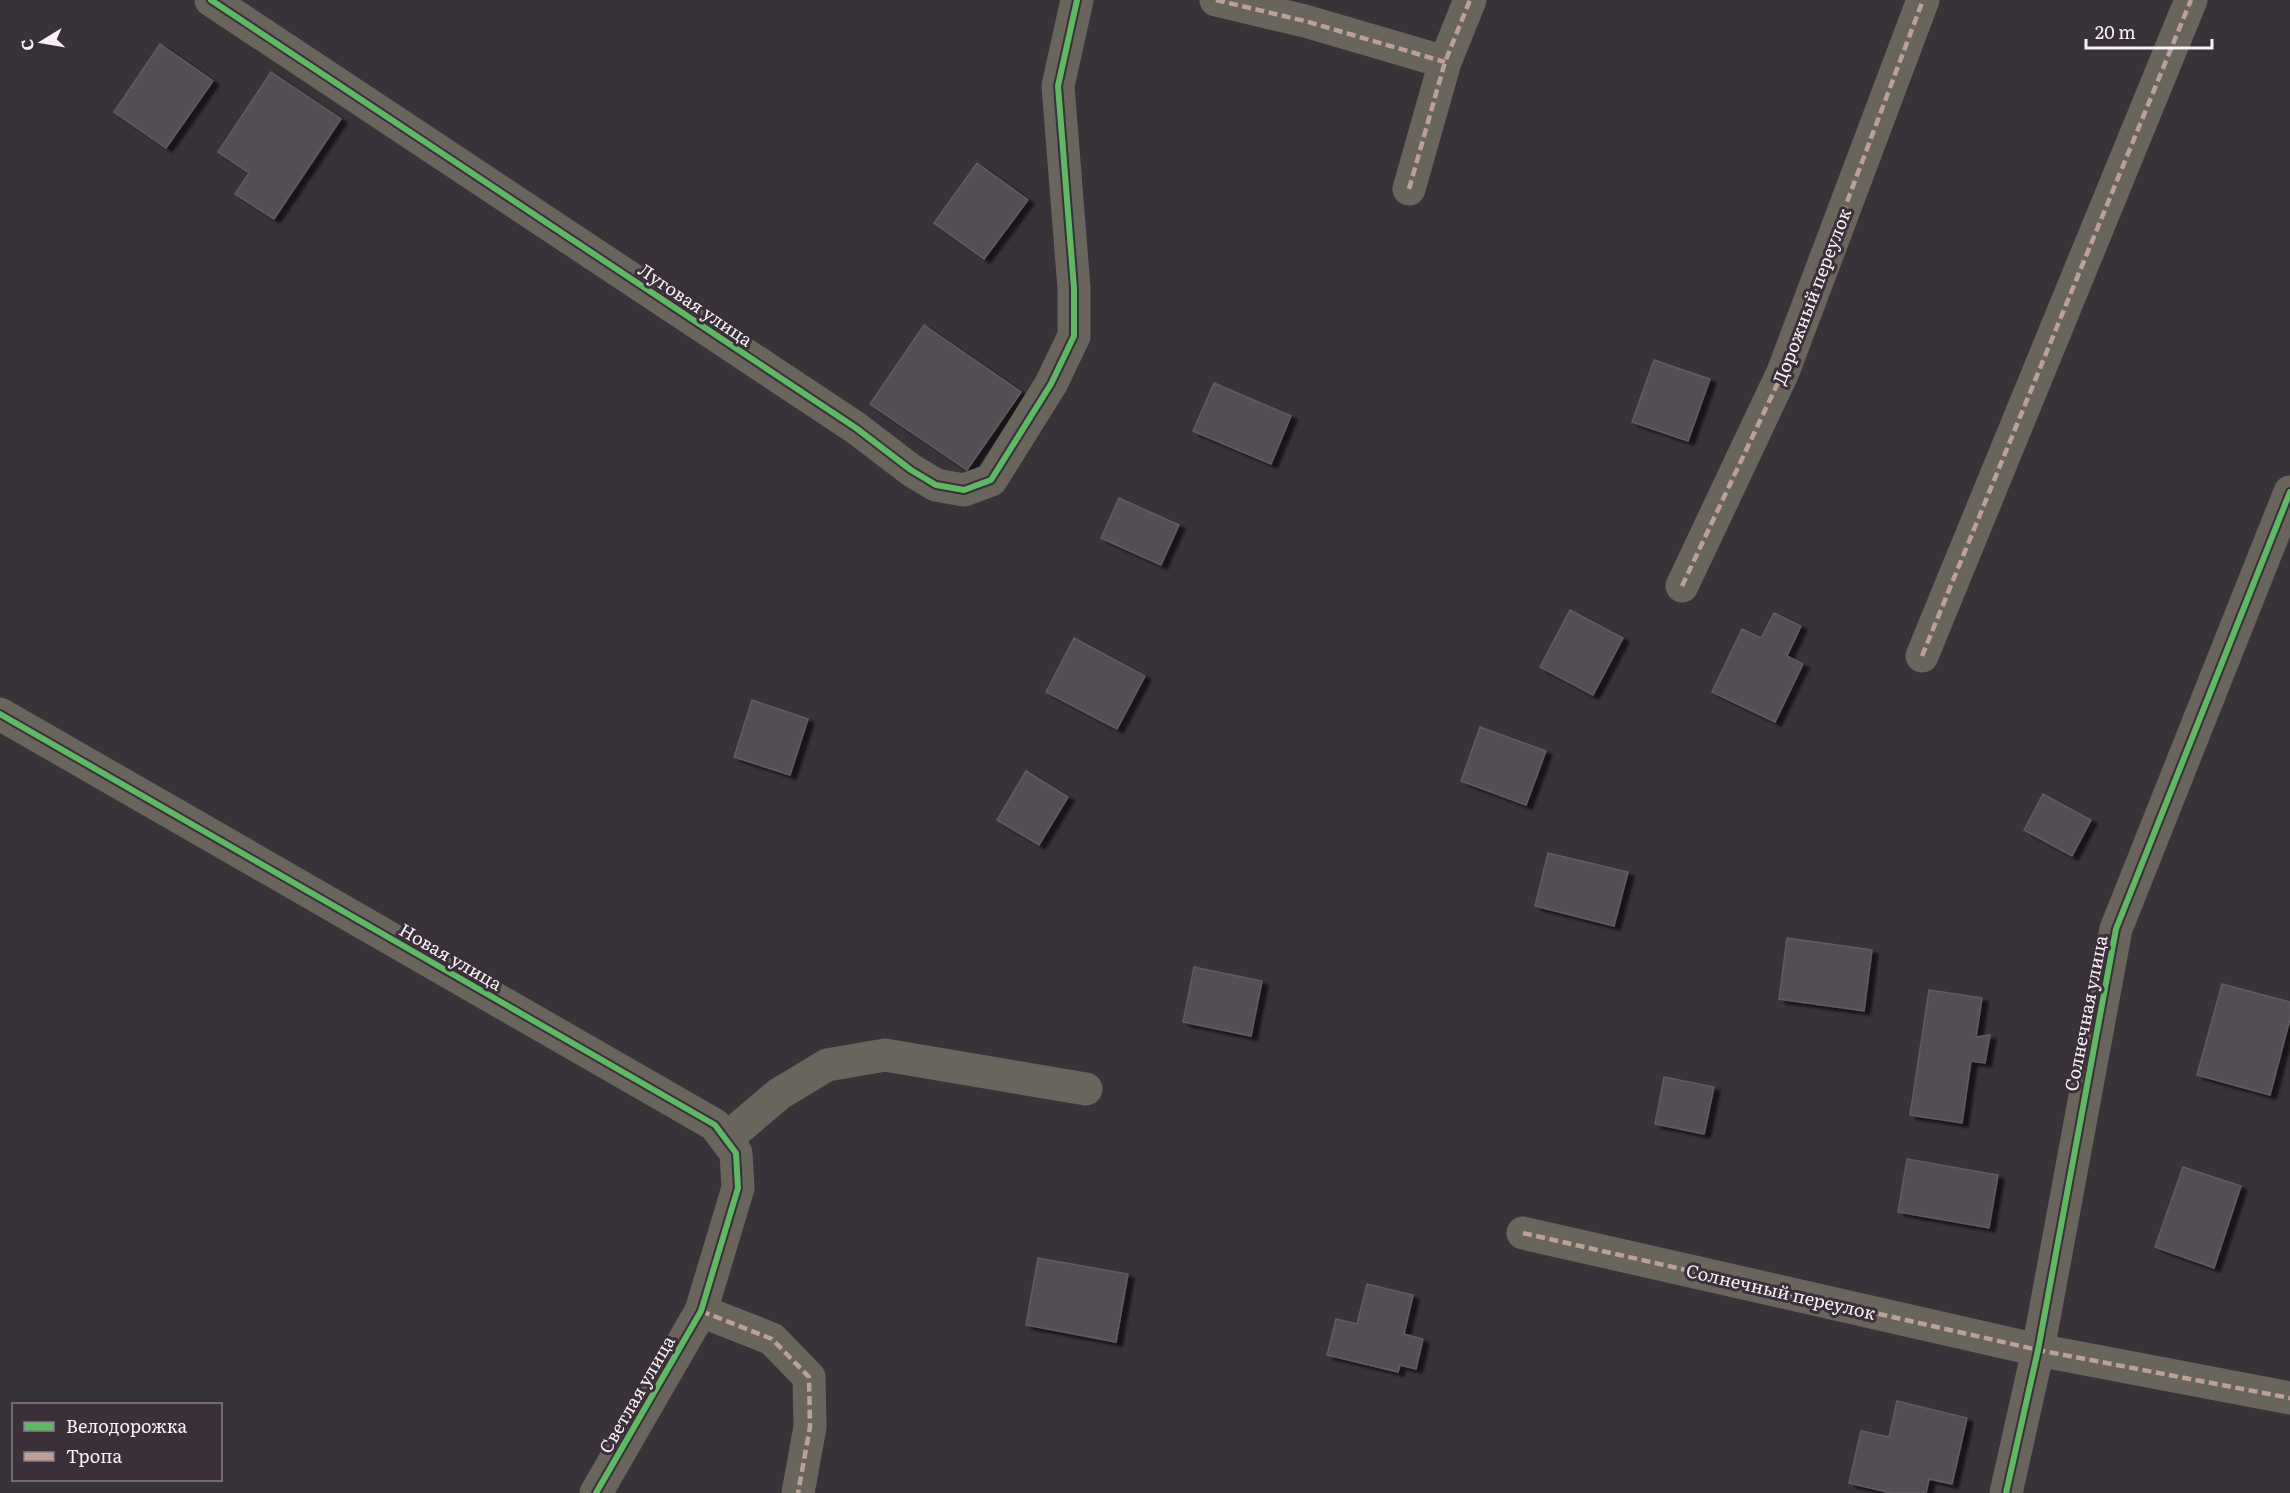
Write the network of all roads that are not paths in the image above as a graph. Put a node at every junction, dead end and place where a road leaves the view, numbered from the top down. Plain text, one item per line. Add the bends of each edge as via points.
1 (210, 0) edge
2 (1077, 0) edge
3 (1216, 0) edge
4 (1470, 0) edge
5 (1923, 0) edge
6 (2191, 0) edge
7 (1445, 62) junction
8 (1409, 189) dead end
9 (2290, 492) edge
10 (1682, 586) dead end
11 (1922, 656) dead end
12 (0, 714) edge
13 (1086, 1089) dead end
14 (726, 1139) junction
15 (1523, 1233) dead end
16 (701, 1311) junction
17 (2038, 1350) junction
18 (2290, 1398) edge
19 (596, 1493) edge
20 (798, 1493) edge
21 (2006, 1493) edge

1 - 2 street, Луговая улица via 856,428 911,470 936,485 964,490 991,480 1051,384 1074,336 1074,288 1058,86
3 - 7 street
4 - 7 street
5 - 10 street, Дорожный переулок via 1783,372
6 - 11 street
7 - 8 street
9 - 17 street, Солнечная улица via 2116,929
12 - 14 street, Новая улица via 715,1125
13 - 14 street via 885,1055 827,1065 779,1094
14 - 16 street, Новая улица via 736,1153 738,1188
15 - 17 street, Солнечный переулок
16 - 19 street, Светлая улица
16 - 20 street via 772,1339 808,1377 810,1427
17 - 18 street, Солнечный переулок
17 - 21 street, Солнечная улица

